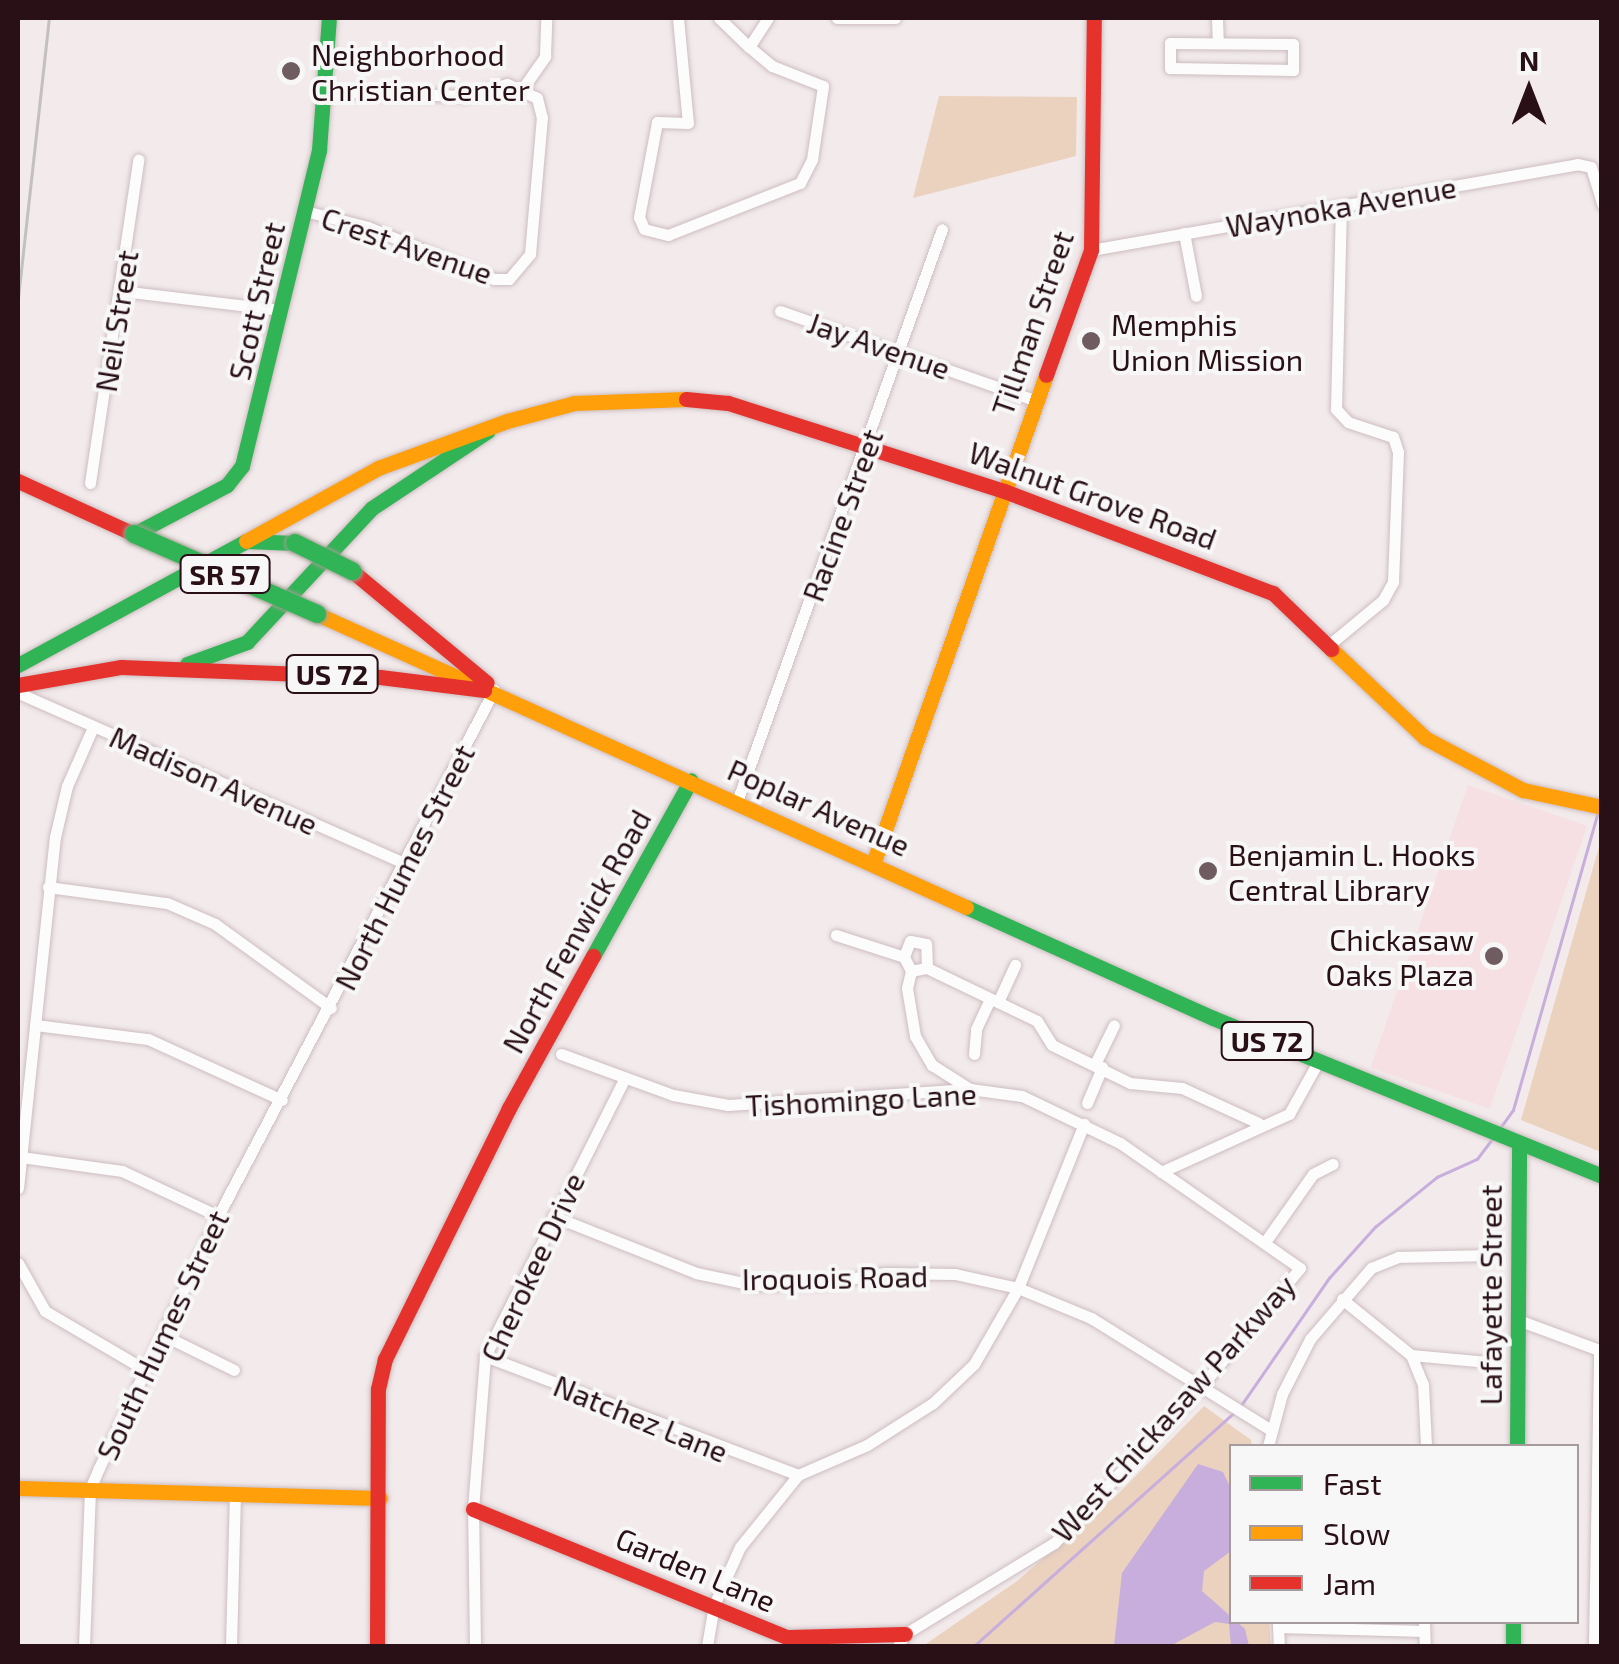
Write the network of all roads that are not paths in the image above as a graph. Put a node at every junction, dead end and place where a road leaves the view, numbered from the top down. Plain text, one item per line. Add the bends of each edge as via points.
1 (329, 18) edge
2 (546, 18) edge
3 (678, 18) edge
4 (719, 18) edge
5 (768, 18) edge
6 (837, 18) edge
7 (895, 18) edge
8 (1094, 18) edge
9 (1218, 18) edge
10 (1197, 43) junction
11 (1218, 43) junction
12 (1253, 44) junction
13 (749, 48) junction
14 (1196, 68) junction
15 (1252, 69) junction
16 (523, 88) junction
17 (326, 91) junction
18 (138, 160) dead end
19 (1602, 204) edge
20 (1340, 206) junction
21 (305, 211) junction
22 (942, 229) dead end
23 (1184, 233) junction
24 (1091, 250) junction
25 (122, 292) junction
26 (1196, 296) dead end
27 (281, 310) junction
28 (780, 311) dead end
29 (899, 352) junction
30 (1034, 400) junction
31 (501, 423) junction
32 (867, 445) junction
33 (18, 481) edge
34 (90, 483) dead end
35 (1004, 491) junction
36 (134, 534) junction
37 (246, 541) junction
38 (1330, 644) junction
39 (18, 665) edge
40 (169, 668) junction
41 (20, 690) edge
42 (494, 690) junction
43 (93, 727) junction
44 (691, 780) junction
45 (738, 799) junction
46 (1596, 807) edge
47 (874, 861) junction
48 (406, 864) junction
49 (48, 887) junction
50 (836, 934) dead end
51 (904, 957) junction
52 (1015, 965) dead end
53 (927, 968) junction
54 (911, 971) junction
55 (994, 1000) junction
56 (331, 1008) junction
57 (36, 1025) junction
58 (1114, 1026) dead end
59 (312, 1043) joint
60 (561, 1054) dead end
61 (974, 1054) dead end
62 (1318, 1062) junction
63 (1099, 1066) junction
64 (625, 1078) junction
65 (970, 1089) junction
66 (282, 1100) junction
67 (1086, 1103) dead end
68 (1258, 1123) junction
69 (1084, 1124) junction
70 (1519, 1144) junction
71 (21, 1157) junction
72 (1333, 1164) dead end
73 (1161, 1172) junction
74 (1602, 1176) edge
75 (18, 1188) edge
76 (218, 1216) junction
77 (554, 1216) junction
78 (1266, 1242) junction
79 (1490, 1255) dead end
80 (18, 1263) edge
81 (1300, 1268) joint
82 (1018, 1288) junction
83 (1342, 1300) junction
84 (1518, 1320) junction
85 (163, 1334) junction
86 (1600, 1351) edge
87 (1411, 1355) junction
88 (485, 1356) junction
89 (1488, 1362) dead end
90 (144, 1370) junction
91 (234, 1370) dead end
92 (1203, 1384) junction
93 (1269, 1429) junction
94 (1268, 1444) edge
95 (1426, 1444) edge
96 (1517, 1444) edge
97 (798, 1475) junction
98 (18, 1488) edge
99 (90, 1489) junction
100 (235, 1493) junction
101 (380, 1498) junction
102 (473, 1508) junction
103 (714, 1604) junction
104 (1278, 1624) edge
105 (1424, 1626) edge
106 (902, 1640) edge
107 (84, 1646) edge
108 (231, 1646) edge
109 (377, 1646) edge
110 (475, 1646) edge
111 (707, 1646) edge
112 (1279, 1646) edge
113 (1426, 1646) edge
114 (1594, 1646) edge

1 - 17 main road, Scott Street
2 - 16 street via 545,56
3 - 13 street via 688,124 657,122 639,217 644,229 668,235 800,183 812,160 823,86
4 - 13 street
5 - 13 street
6 - 7 street
8 - 24 main road, Tillman Street
9 - 11 street
10 - 11 street
10 - 14 street
10 - 14 street via 1170,43 1170,68
11 - 12 street
12 - 15 street
12 - 15 street via 1293,44 1293,70
14 - 15 street
16 - 17 street via 507,84 466,96
16 - 21 street, Crest Avenue via 537,98 542,118 530,254 509,278 480,275 368,227
17 - 21 main road, Scott Street
18 - 25 street, Neil Street
19 - 20 street, Waynoka Avenue via 1591,166
20 - 23 street, Waynoka Avenue
20 - 38 street via 1336,409 1348,422 1393,437 1398,452 1393,582 1383,600
21 - 27 main road, Scott Street
22 - 29 street, Racine Street
23 - 24 street, Waynoka Avenue
23 - 26 street
24 - 30 main road, Tillman Street
25 - 27 street
25 - 34 street, Neil Street
27 - 36 main road, Scott Street via 242,466 227,485
28 - 29 street, Jay Avenue
29 - 30 street, Jay Avenue
29 - 32 street, Racine Street
30 - 35 main road, Tillman Street
31 - 32 main road, Walnut Grove Road via 574,404 656,396 728,404
31 - 37 main road, Walnut Grove Road via 378,468
31 - 40 main road, Walnut Grove Road via 372,508 247,642 214,660
32 - 35 main road, Walnut Grove Road
32 - 45 street, Racine Street
33 - 36 main road, Poplar Avenue / SR 57
35 - 38 main road, Walnut Grove Road via 1273,593
35 - 47 main road, Tillman Street
36 - 42 main road, Poplar Avenue / SR 57, bridge
37 - 39 main road, Walnut Grove Road
37 - 42 main road, US 72, bridge via 295,543 352,571
38 - 46 main road, Walnut Grove Road via 1383,705 1425,738 1523,790
40 - 41 main road, US 72 via 121,667
40 - 42 main road, US 72 via 380,676
41 - 43 street, Madison Avenue
42 - 44 main road, Poplar Avenue / US 72
42 - 48 street, North Humes Street
43 - 48 street, Madison Avenue
43 - 49 street via 67,786
44 - 45 main road, Poplar Avenue / US 72
44 - 101 main road, North Fenwick Road via 508,1108 385,1359 378,1389
45 - 47 main road, Poplar Avenue / US 72
47 - 62 main road, Poplar Avenue / US 72
48 - 56 street, North Humes Street
49 - 56 street via 168,903 215,924
49 - 57 street
50 - 51 street
51 - 53 street via 910,941 926,944
51 - 54 street
52 - 55 street
53 - 54 street
53 - 55 street
54 - 65 street via 907,988 915,1036 932,1065
55 - 61 street
55 - 63 street via 1037,1021 1052,1045
56 - 59 street, North Humes Street
57 - 66 street via 148,1039
57 - 71 street
58 - 63 street
59 - 66 street, South Humes Street
60 - 64 street, Tishomingo Lane
62 - 68 street via 1289,1114
62 - 70 main road, Poplar Avenue / US 72
63 - 67 street
63 - 68 street via 1146,1088 1182,1088
64 - 65 street, Tishomingo Lane via 684,1098 745,1106
64 - 77 street, Cherokee Drive
65 - 69 street, Tishomingo Lane via 1022,1096
66 - 76 street, South Humes Street
68 - 73 street via 1239,1140
69 - 73 street, Tishomingo Lane
69 - 82 street
70 - 74 main road, Poplar Avenue / US 72
70 - 84 main road, Lafayette Street
71 - 75 street
71 - 76 street via 122,1171
72 - 78 street via 1313,1174
73 - 78 street, Tishomingo Lane
76 - 85 street, South Humes Street
77 - 82 street, Iroquois Road via 696,1273 753,1284 954,1274
77 - 88 street, Cherokee Drive
78 - 81 street, Tishomingo Lane
79 - 83 street via 1380,1260
80 - 90 street via 45,1312
81 - 92 street, West Chickasaw Parkway
82 - 92 street, Iroquois Road via 1091,1318
82 - 97 street via 974,1364 933,1403 867,1445
83 - 87 street
83 - 93 street via 1310,1339
84 - 86 street
84 - 96 main road, Lafayette Street
85 - 90 street, South Humes Street
85 - 91 street
86 - 114 street
87 - 89 street
87 - 95 street via 1423,1384
88 - 97 street, Natchez Lane
88 - 102 street, Cherokee Drive
90 - 99 street, South Humes Street
92 - 93 street, Iroquois Road
92 - 106 street, West Chickasaw Parkway via 1054,1543
93 - 94 street
97 - 103 street via 740,1548
98 - 99 main road
99 - 100 main road
99 - 107 street, South Humes Street
100 - 101 main road
100 - 108 street
101 - 109 main road, North Fenwick Road
102 - 103 main road, Garden Lane
102 - 110 street, Cherokee Drive
103 - 106 main road, Garden Lane via 787,1637
103 - 111 street
104 - 105 street
104 - 112 street
105 - 113 street

